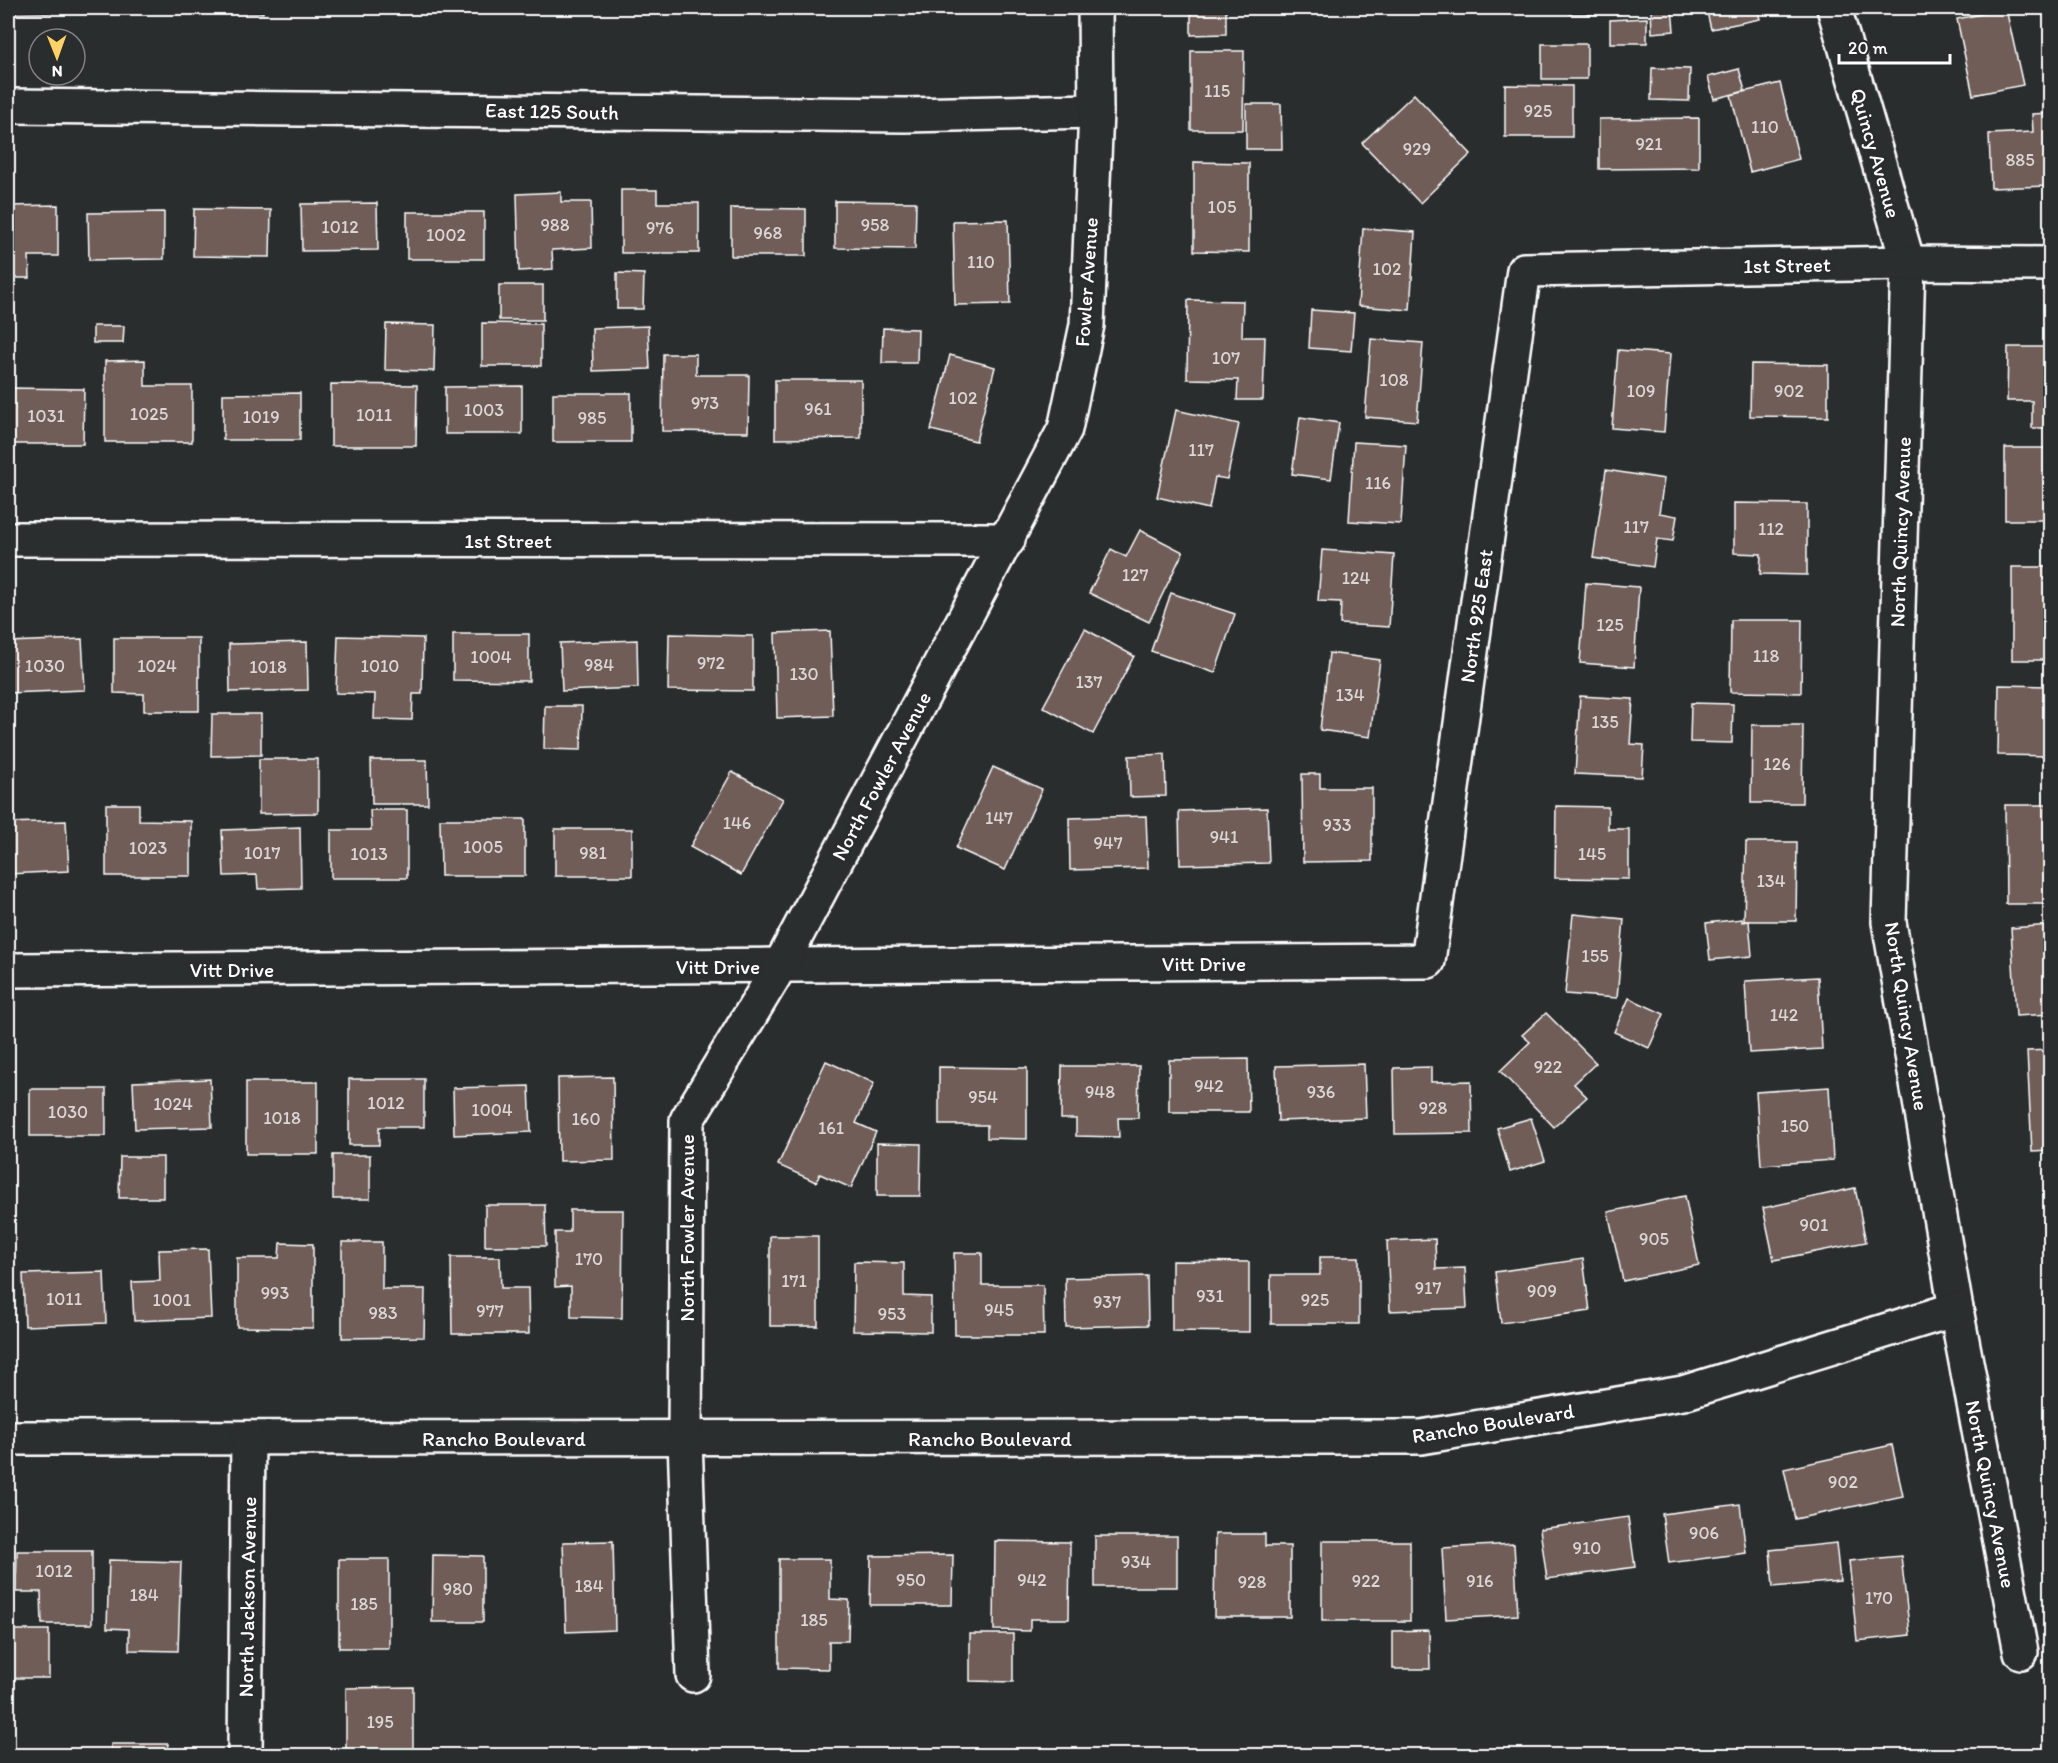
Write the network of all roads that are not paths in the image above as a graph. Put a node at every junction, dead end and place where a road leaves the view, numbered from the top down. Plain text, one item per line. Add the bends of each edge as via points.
1 (1095, 8) edge
2 (1834, 8) edge
3 (8, 106) edge
4 (1096, 111) junction
5 (1908, 263) junction
6 (2050, 264) edge
7 (1524, 270) joint
8 (8, 539) edge
9 (1008, 540) junction
10 (1428, 961) joint
11 (780, 966) junction
12 (8, 970) edge
13 (1956, 1309) junction
14 (248, 1437) junction
15 (8, 1438) edge
16 (685, 1438) junction
17 (2021, 1652) dead end
18 (693, 1676) dead end
19 (245, 1755) edge

1 - 4 street, Fowler Avenue
2 - 5 street, Quincy Avenue
3 - 4 street, East 125 South via 905,115
4 - 9 street, Fowler Avenue via 1087,325 1065,429
5 - 6 street, 1st Street
5 - 7 street, 1st Street
5 - 13 street, North Quincy Avenue via 1889,922
7 - 10 street, North 925 East
8 - 9 street, 1st Street
9 - 11 street, North Fowler Avenue
10 - 11 street, Vitt Drive
11 - 12 street, Vitt Drive
11 - 16 street, North Fowler Avenue via 687,1120
13 - 16 street, Rancho Boulevard via 1683,1393 1421,1437
13 - 17 street, North Quincy Avenue
14 - 15 street, Rancho Boulevard
14 - 16 street, Rancho Boulevard
14 - 19 street, North Jackson Avenue
16 - 18 street, North Fowler Avenue

